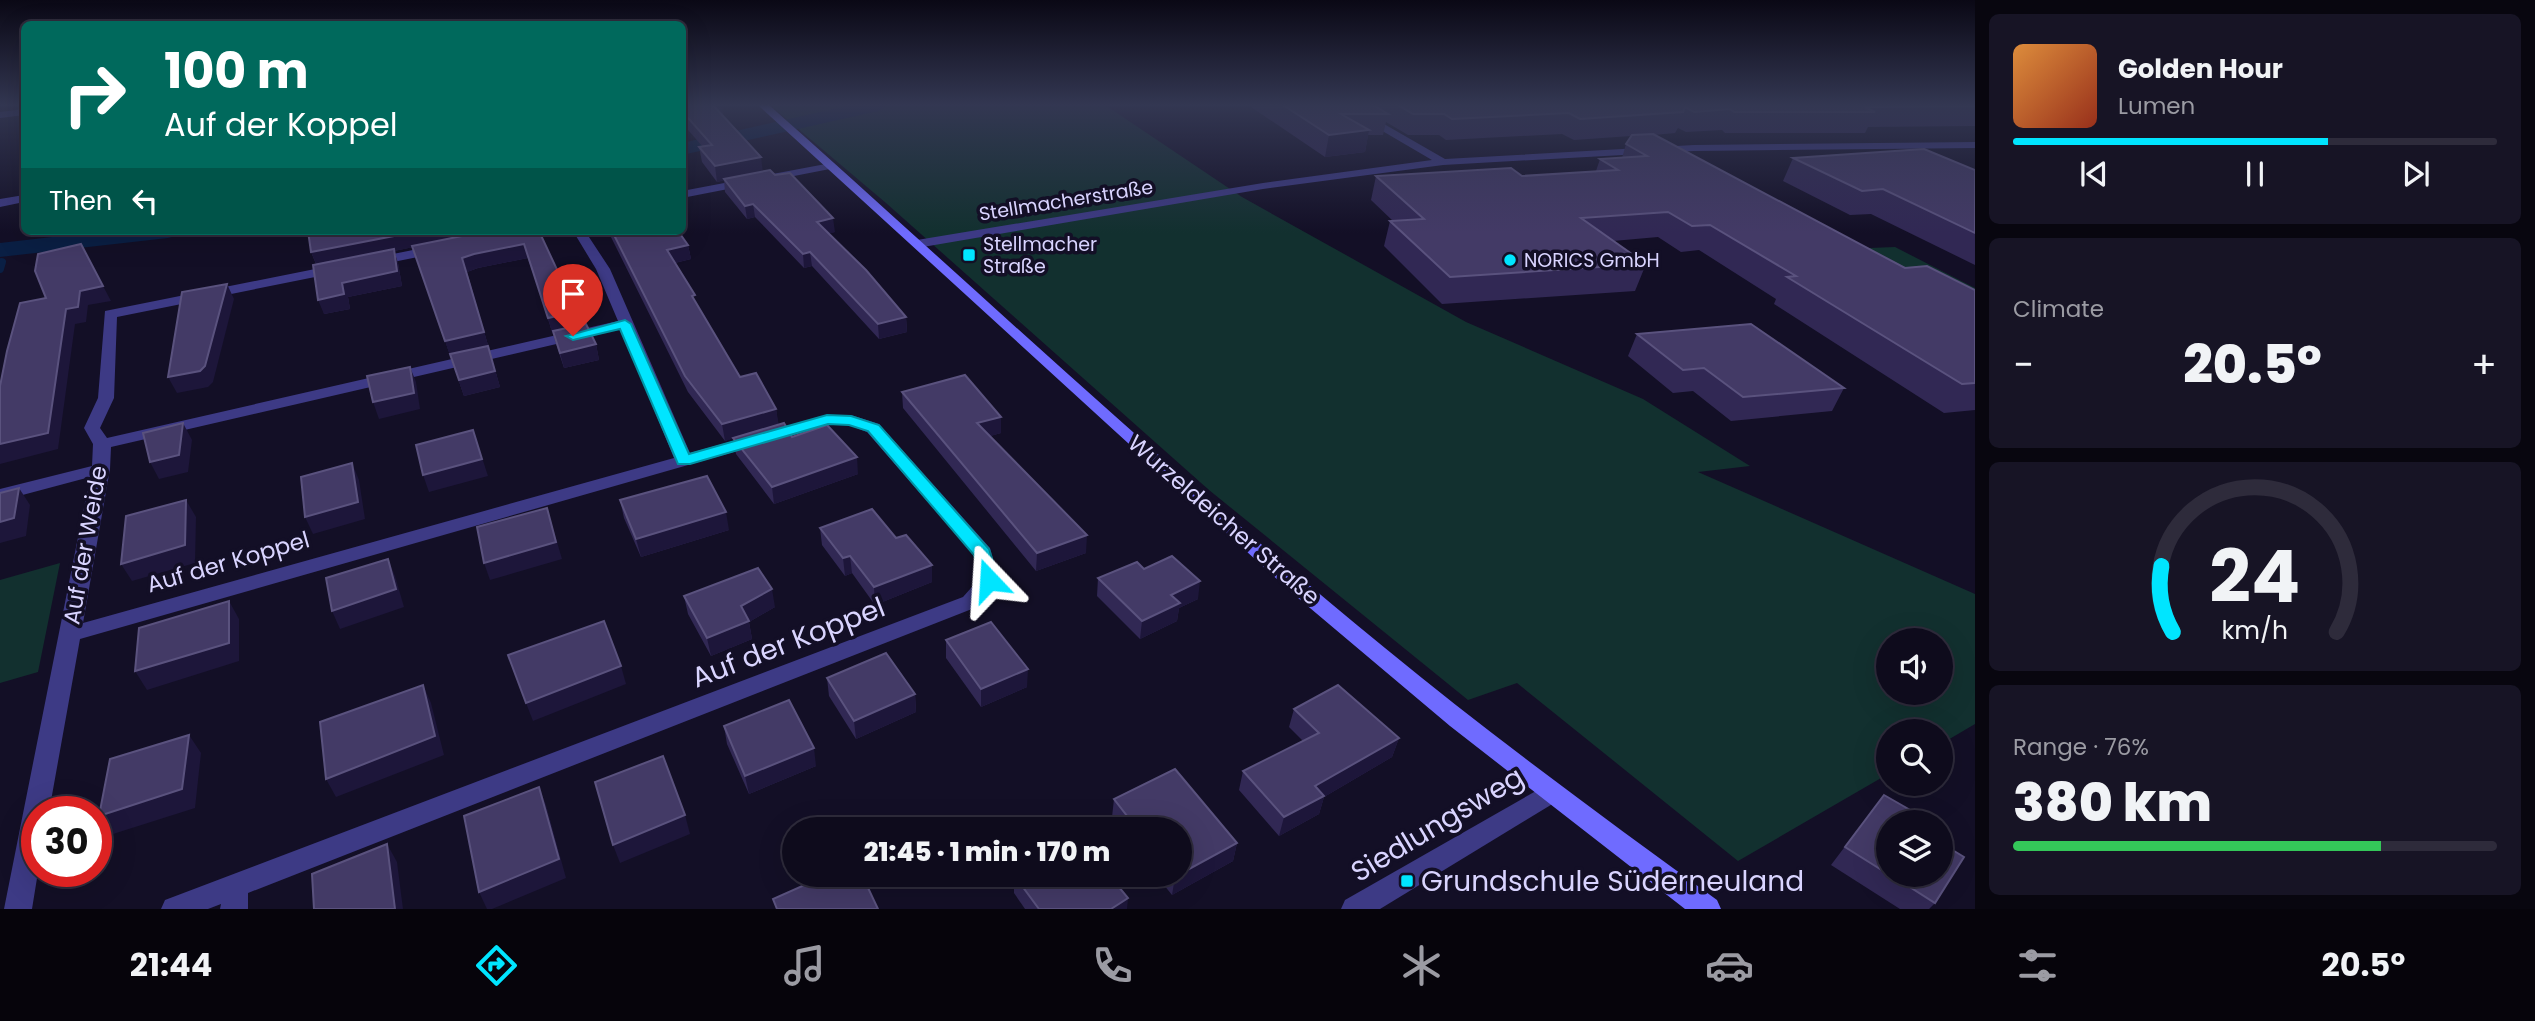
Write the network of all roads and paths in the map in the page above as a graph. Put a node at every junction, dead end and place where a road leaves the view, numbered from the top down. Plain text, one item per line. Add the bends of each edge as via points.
1 (809, 147) edge
2 (1417, 147) edge
3 (1748, 147) edge
4 (1443, 162) junction
5 (831, 166) junction
6 (686, 194) edge
7 (21, 200) edge
8 (0, 203) edge
9 (582, 235) edge
10 (917, 244) junction
11 (447, 247) edge
12 (625, 324) junction
13 (102, 444) junction
14 (684, 460) junction
15 (100, 469) junction
16 (0, 495) edge
17 (68, 635) junction
18 (1550, 793) junction
19 (234, 897) edge
20 (18, 909) edge
21 (175, 909) edge
22 (1355, 909) edge
23 (1707, 909) edge

1 - 5 main road, Wurzeldeicher Straße
2 - 4 street
3 - 4 street, Stellmacherstraße
4 - 10 street, Stellmacherstraße via 1262,186
5 - 6 street
5 - 10 main road, Wurzeldeicher Straße
7 - 8 street
9 - 12 street via 603,269
10 - 18 main road, Wurzeldeicher Straße via 1365,643
11 - 13 street, Auf der Weide via 110,314 106,398 92,428
12 - 13 street
12 - 14 street
13 - 15 street, Auf der Weide
14 - 17 street, Auf der Koppel
14 - 19 street, Auf der Koppel via 827,420 851,420 873,428 983,553 989,580 970,602
15 - 16 street
15 - 17 street, Auf der Weide
17 - 20 street, Auf der Weide
18 - 22 street, Siedlungsweg
18 - 23 main road, Wurzeldeicher Straße
19 - 21 street

